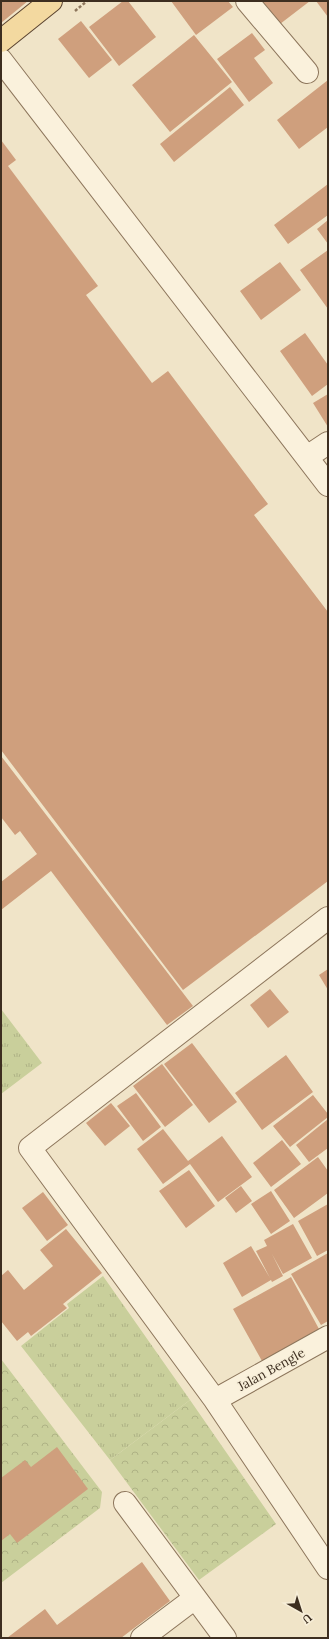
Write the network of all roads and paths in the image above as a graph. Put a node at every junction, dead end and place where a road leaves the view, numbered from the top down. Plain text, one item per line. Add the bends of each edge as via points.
1 (51, 1) edge
2 (247, 1) edge
3 (1, 41) edge
4 (1, 60) edge
5 (308, 72) dead end
6 (328, 443) edge
7 (307, 457) junction
8 (328, 485) edge
9 (328, 918) edge
10 (328, 1337) edge
11 (215, 1400) junction
12 (125, 1503) dead end
13 (328, 1568) edge
14 (195, 1598) junction
15 (142, 1638) edge
16 (225, 1638) edge

1 - 3 main road
2 - 5 street
4 - 7 street
6 - 7 street
7 - 8 street
9 - 11 street via 30,1148
10 - 11 street, Jalan Bengle
11 - 13 street
12 - 14 street
14 - 15 street
14 - 16 street

